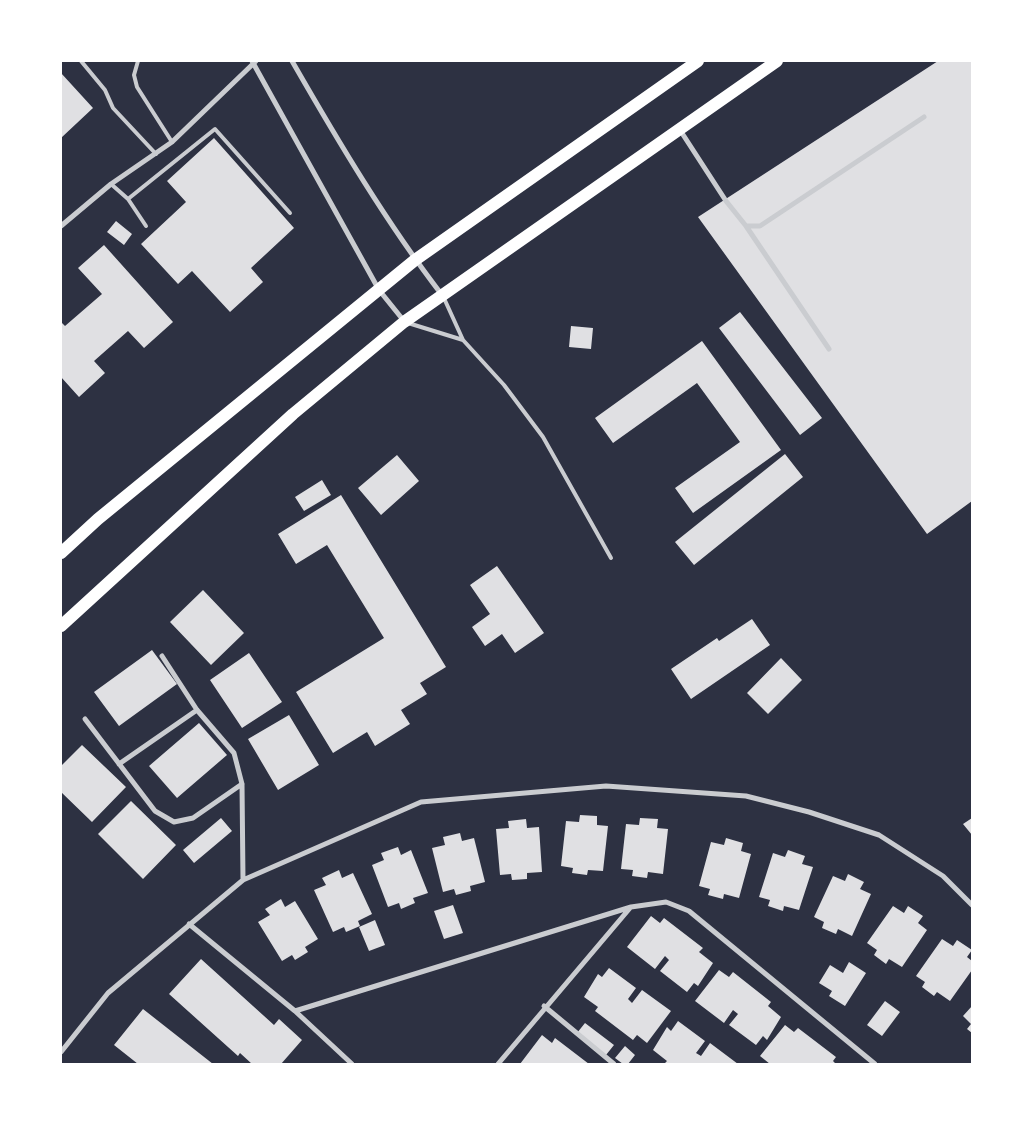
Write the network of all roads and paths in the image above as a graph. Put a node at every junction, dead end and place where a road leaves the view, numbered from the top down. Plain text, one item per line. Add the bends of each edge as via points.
1 (81, 61) edge
2 (138, 61) edge
3 (292, 61) edge
4 (698, 61) edge
5 (777, 61) edge
6 (253, 62) edge
7 (924, 117) dead end
8 (680, 129) junction
9 (172, 142) junction
10 (156, 154) junction
11 (111, 184) junction
12 (128, 199) junction
13 (290, 213) dead end
14 (61, 226) edge
15 (146, 226) dead end
16 (746, 226) junction
17 (415, 260) junction
18 (378, 290) junction
19 (442, 296) junction
20 (404, 322) junction
21 (463, 340) junction
22 (830, 349) dead end
23 (61, 553) edge
24 (611, 558) dead end
25 (61, 626) edge
26 (162, 656) dead end
27 (196, 710) junction
28 (85, 719) dead end
29 (119, 764) junction
30 (242, 784) junction
31 (242, 880) junction
32 (972, 905) edge
33 (631, 907) junction
34 (189, 924) junction
35 (544, 1006) junction
36 (295, 1011) junction
37 (61, 1052) edge
38 (352, 1064) edge
39 (498, 1064) edge
40 (614, 1064) edge
41 (875, 1064) edge

1 - 10 lane via 105,90 113,108
2 - 9 lane via 134,75 137,87
3 - 17 street
4 - 17 main road
5 - 8 main road
6 - 9 street
6 - 18 street
7 - 16 street via 760,226
8 - 16 street
8 - 19 main road
9 - 10 street
10 - 11 street
11 - 12 lane
11 - 14 street
12 - 13 lane via 215,129
12 - 15 lane
16 - 22 street
17 - 18 main road
17 - 19 street
18 - 20 street
18 - 23 main road
19 - 20 main road
19 - 21 lane
20 - 21 lane
20 - 25 main road via 293,414
21 - 24 lane via 504,385 543,437
26 - 27 street
27 - 29 street
27 - 30 street via 234,753
28 - 29 street
29 - 30 street via 155,811 174,822 193,818
30 - 31 street
31 - 32 street via 421,802 606,786 746,796 809,812 879,836 943,876
31 - 34 street
33 - 35 street
33 - 36 street
33 - 41 street via 666,902 689,911
34 - 36 street
34 - 37 street via 108,994
35 - 39 street
35 - 40 street
36 - 38 street

